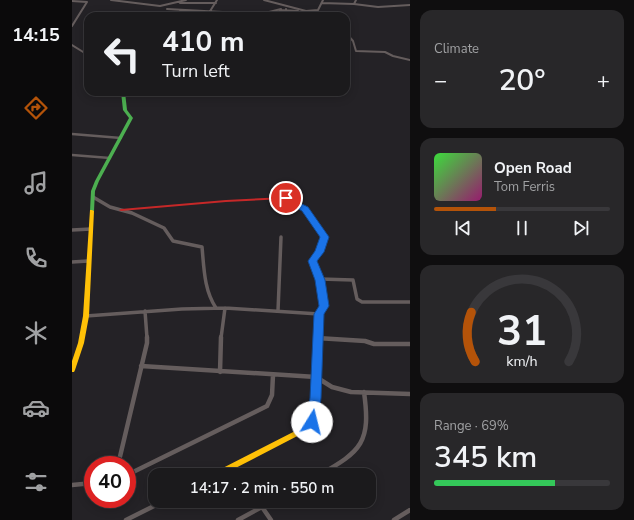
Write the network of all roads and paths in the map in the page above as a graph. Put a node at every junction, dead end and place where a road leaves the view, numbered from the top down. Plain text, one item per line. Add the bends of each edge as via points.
1 (90, 0) edge
2 (111, 0) edge
3 (186, 0) edge
4 (217, 0) edge
5 (264, 0) edge
6 (323, 0) edge
7 (356, 0) edge
8 (72, 1) edge
9 (85, 1) edge
10 (177, 3) junction
11 (216, 3) junction
12 (322, 3) junction
13 (278, 4) junction
14 (354, 4) junction
15 (410, 5) edge
16 (158, 6) junction
17 (284, 8) junction
18 (167, 9) junction
19 (279, 10) junction
20 (287, 10) junction
21 (209, 11) junction
22 (306, 11) junction
23 (185, 12) edge
24 (225, 12) edge
25 (271, 12) edge
26 (72, 26) edge
27 (350, 37) edge
28 (72, 45) edge
29 (84, 52) edge
30 (410, 60) edge
31 (123, 96) edge
32 (72, 134) edge
33 (121, 138) junction
34 (72, 156) edge
35 (110, 158) junction
36 (93, 197) junction
37 (121, 210) junction
38 (90, 229) junction
39 (72, 230) edge
40 (281, 237) dead end
41 (88, 261) junction
42 (72, 262) edge
43 (320, 280) junction
44 (410, 302) edge
45 (216, 308) junction
46 (225, 308) junction
47 (278, 311) junction
48 (145, 312) junction
49 (319, 314) junction
50 (86, 316) junction
51 (317, 338) junction
52 (410, 344) edge
53 (141, 366) junction
54 (72, 370) edge
55 (220, 372) junction
56 (273, 375) junction
57 (316, 377) junction
58 (364, 392) junction
59 (410, 394) edge
60 (120, 456) edge
61 (229, 468) edge
62 (332, 468) edge
63 (136, 471) edge
64 (84, 483) edge
65 (72, 484) edge
66 (150, 508) edge
67 (260, 508) edge
68 (263, 508) edge
69 (410, 510) edge
70 (126, 520) edge
71 (238, 520) edge
72 (271, 520) edge
73 (394, 520) edge

1 - 9 street
2 - 16 street
3 - 10 street
4 - 11 street
5 - 13 street
6 - 12 street
7 - 14 street
8 - 9 street
9 - 26 street via 87,2
10 - 11 street
10 - 16 street
11 - 21 street
12 - 14 street
12 - 22 street via 318,10
13 - 17 street
13 - 22 street
14 - 15 street via 378,7
16 - 18 street
17 - 19 street
17 - 20 street
18 - 21 street
18 - 23 street
19 - 20 street
19 - 25 street
20 - 22 street
21 - 24 street
27 - 30 street via 356,51 385,52
28 - 29 street
31 - 33 street via 125,110 131,118
32 - 33 street
33 - 35 street
34 - 35 street
35 - 36 street via 97,181
36 - 37 street
36 - 38 street
37 - 43 street via 218,201 287,199 305,209 324,235 320,252 312,261
37 - 45 street via 164,228 173,241 202,246 206,283
38 - 39 street
38 - 41 street
40 - 47 street
41 - 42 street
41 - 50 street
43 - 44 street via 353,280 357,299 362,302
43 - 49 street via 324,306
45 - 46 street
45 - 48 street
46 - 47 street
46 - 55 street via 221,328
47 - 49 street
48 - 50 street
48 - 53 street via 147,343
49 - 51 street
50 - 54 street
51 - 52 street via 374,344
51 - 57 street
53 - 55 street
53 - 60 street
55 - 56 street
56 - 57 street
56 - 63 street via 271,401 267,406
57 - 58 street via 336,388
57 - 61 street via 312,422 305,429
58 - 59 street
58 - 62 street via 367,432 354,453
64 - 65 street
66 - 70 street
67 - 71 street
68 - 72 street
69 - 73 street

